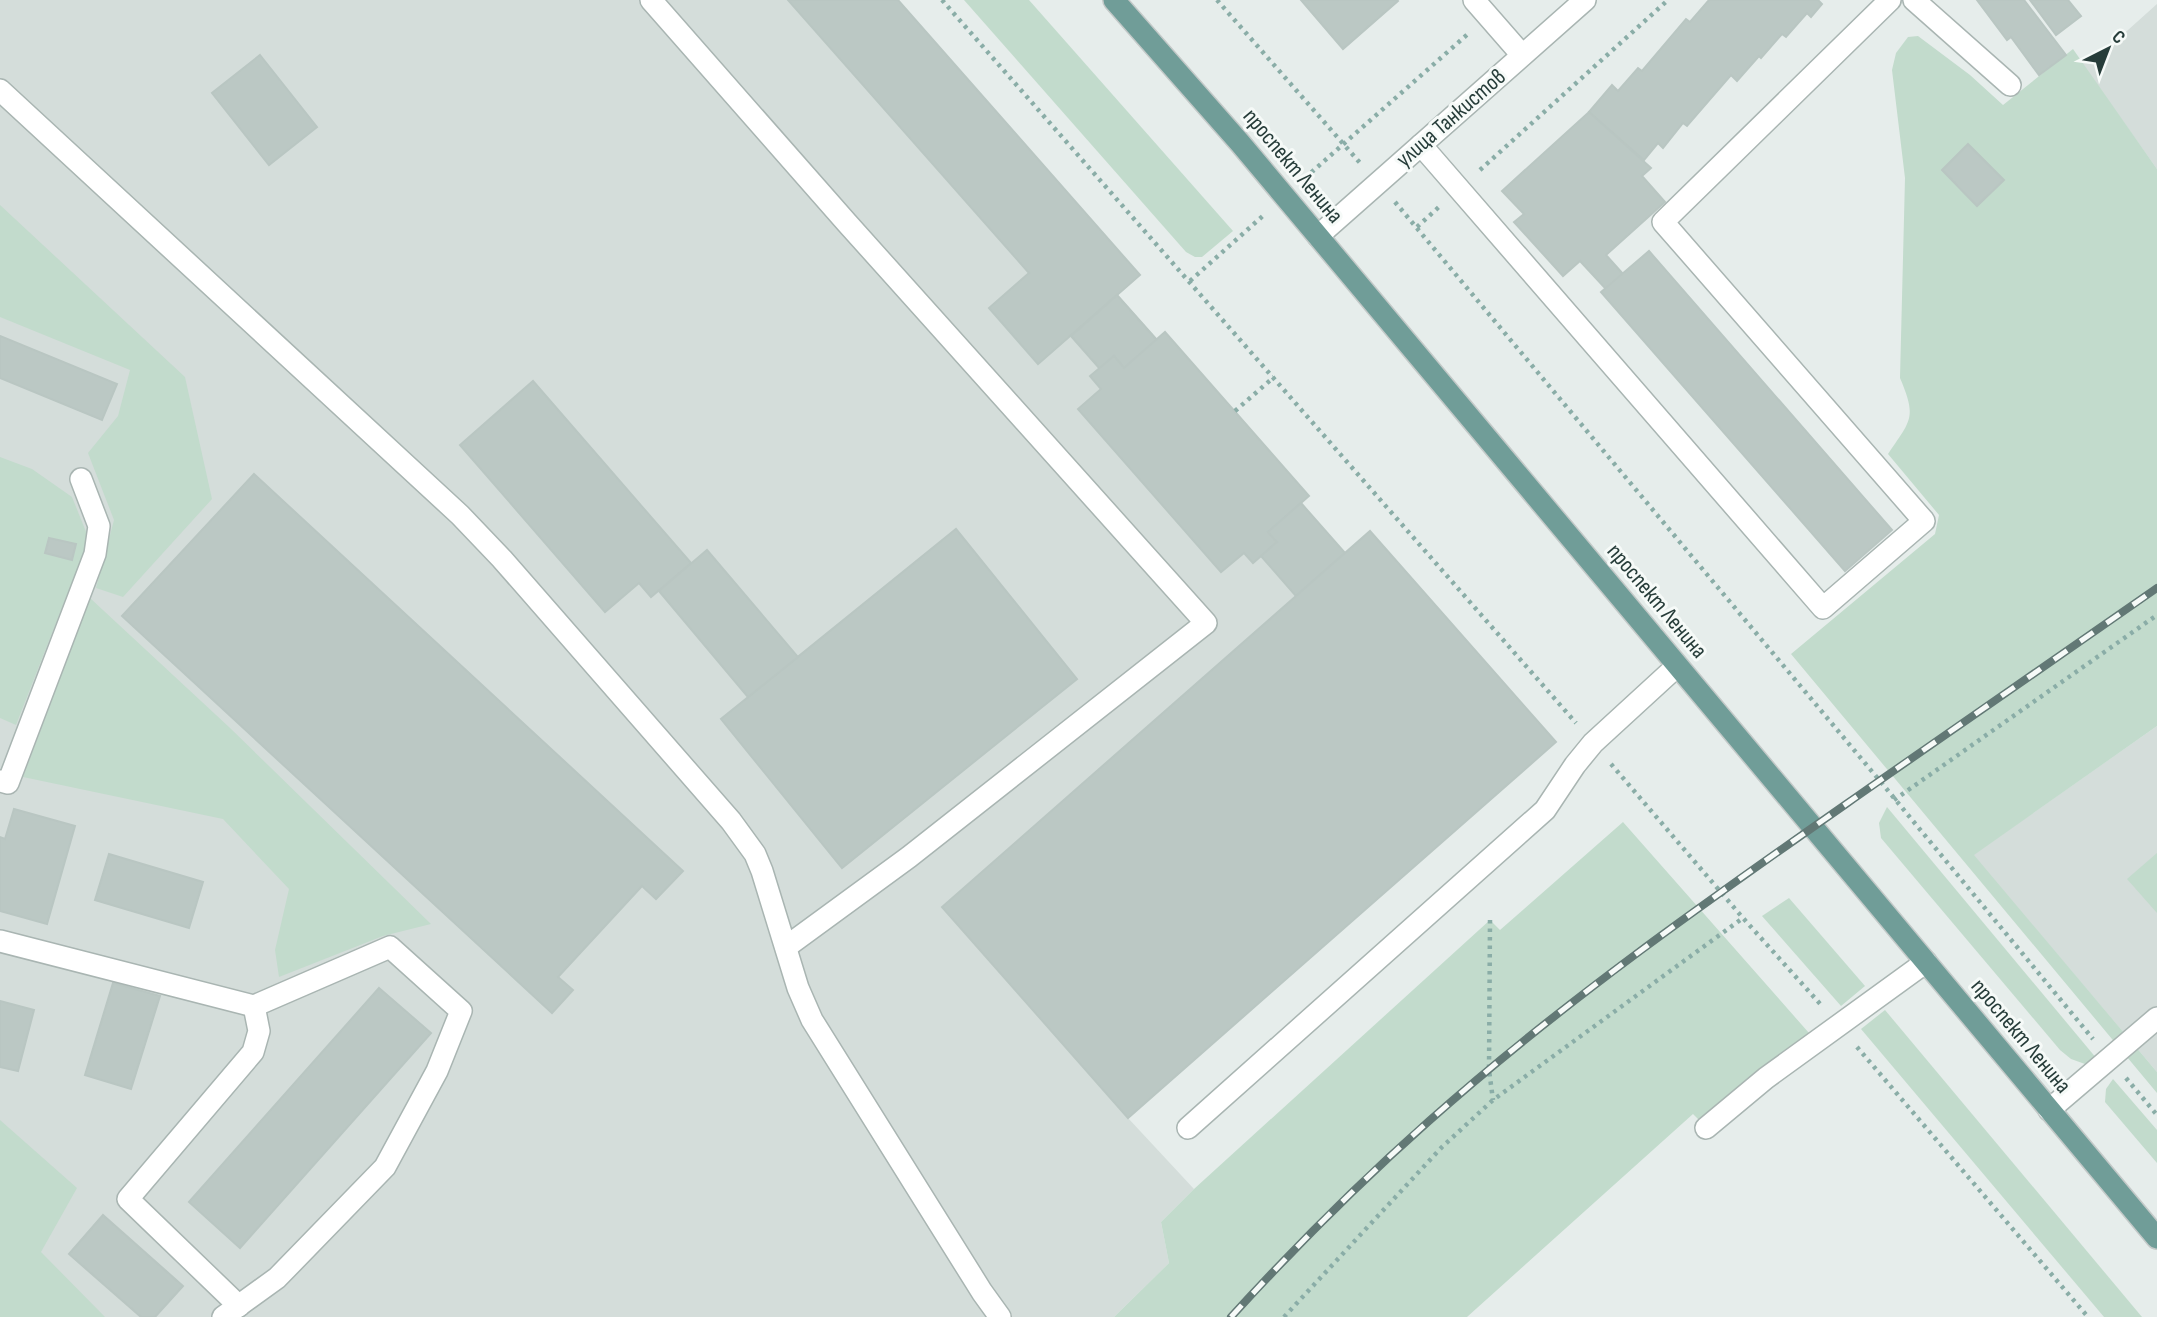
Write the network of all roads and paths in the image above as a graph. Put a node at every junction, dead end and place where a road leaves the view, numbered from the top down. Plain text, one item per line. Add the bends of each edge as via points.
1 (652, 0) edge
2 (942, 0) edge
3 (1114, 0) edge
4 (1217, 0) edge
5 (1585, 0) edge
6 (1668, 0) edge
7 (1890, 0) edge
8 (1914, 0) edge
9 (1481, 8) edge
10 (1522, 55) junction
11 (2010, 85) dead end
12 (0, 90) edge
13 (1344, 144) junction
14 (1421, 145) junction
15 (1378, 183) junction
16 (1459, 189) junction
17 (1284, 196) junction
18 (1417, 227) junction
19 (1318, 236) junction
20 (1190, 281) junction
21 (1274, 377) junction
22 (1235, 411) dead end
23 (81, 480) dead end
24 (2157, 615) edge
25 (1677, 666) junction
26 (1593, 743) junction
27 (0, 781) edge
28 (1894, 800) junction
29 (1742, 918) junction
30 (1490, 920) dead end
31 (0, 941) edge
32 (786, 947) junction
33 (1926, 962) junction
34 (254, 1006) junction
35 (2157, 1018) edge
36 (1839, 1025) junction
37 (2109, 1059) junction
38 (1493, 1100) junction
39 (2049, 1110) junction
40 (2157, 1115) edge
41 (1188, 1128) dead end
42 (1706, 1128) dead end
43 (2157, 1238) edge
44 (231, 1312) edge
45 (1000, 1317) edge
46 (1284, 1317) edge
47 (2088, 1317) edge

1 - 32 street via 1206,623 909,858
2 - 20 path
3 - 17 main road, проспект Ленина
4 - 13 path
5 - 10 street, улица Танкистов
6 - 16 path
7 - 16 street via 1663,222 1924,522 1824,608
8 - 11 street
9 - 10 street
9 - 13 path
10 - 14 street, улица Танкистов
12 - 32 street via 502,559 745,837 762,871
13 - 15 path
13 - 17 path
14 - 15 street, улица Танкистов
14 - 16 street
15 - 18 path
15 - 19 street, улица Танкистов
16 - 18 path
17 - 19 main road, проспект Ленина
17 - 20 path
18 - 28 path
19 - 25 main road, проспект Ленина
20 - 21 path
21 - 22 path
21 - 26 path
23 - 27 street via 99,526 94,554 8,783
24 - 28 path
25 - 26 street
25 - 33 main road, проспект Ленина
26 - 29 path
26 - 41 street via 1545,810
28 - 37 path
29 - 36 path
29 - 38 path
30 - 38 path
31 - 34 street
32 - 45 street via 812,1020
33 - 36 street
33 - 39 main road, проспект Ленина
34 - 44 street via 259,1031 253,1052 128,1199
34 - 44 street via 390,947 461,1011 437,1071 385,1167 277,1279
35 - 37 street
36 - 42 street
36 - 47 path
37 - 39 street
37 - 40 path
38 - 46 path via 1442,1147
39 - 43 main road, проспект Ленина

